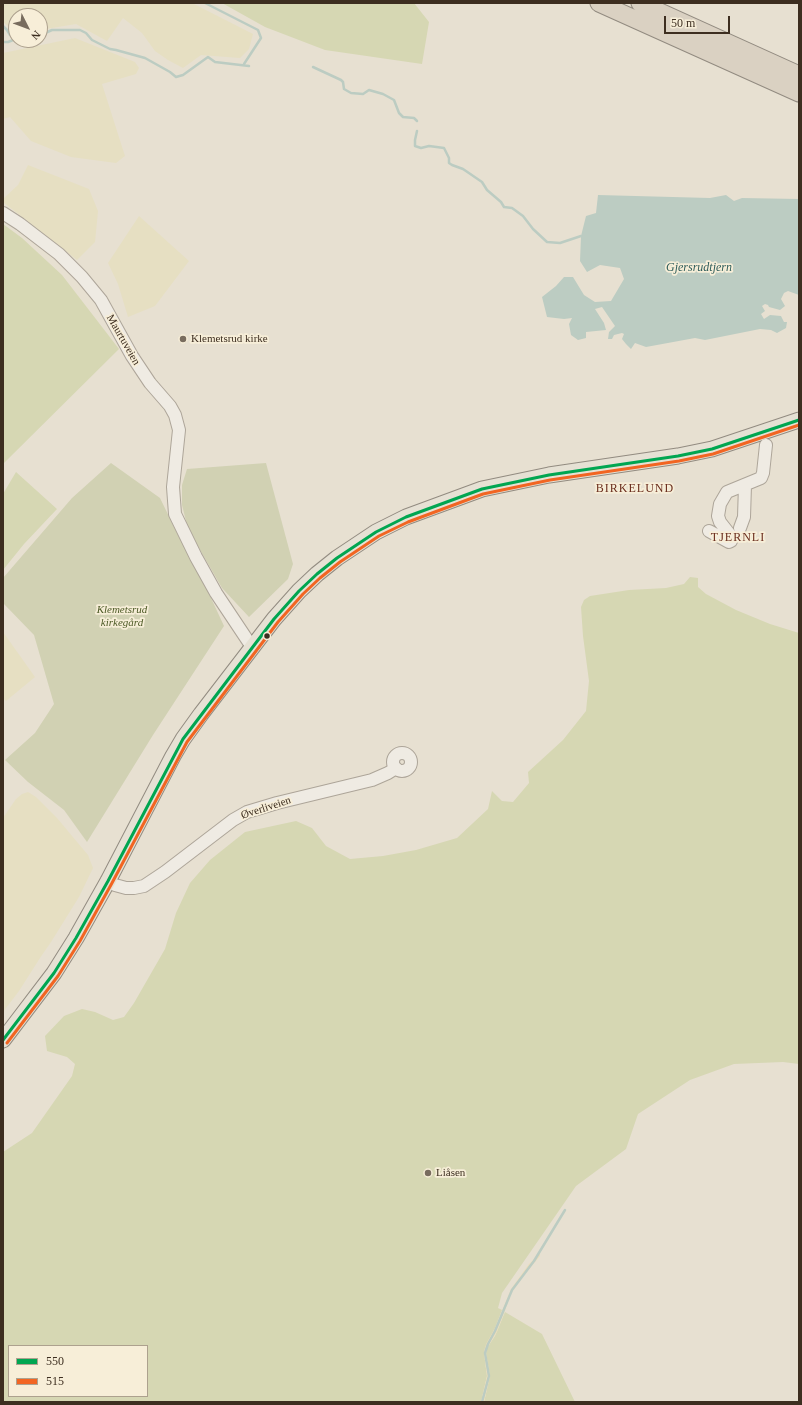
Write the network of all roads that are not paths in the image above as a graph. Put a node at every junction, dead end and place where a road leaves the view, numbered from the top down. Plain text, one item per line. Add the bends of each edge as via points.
1 (599, 3) edge
2 (640, 3) edge
3 (799, 74) edge
4 (799, 93) edge
5 (3, 213) edge
6 (799, 420) edge
7 (766, 446) dead end
8 (744, 485) junction
9 (740, 528) dead end
10 (709, 531) dead end
11 (252, 647) junction
12 (396, 768) dead end
13 (108, 881) junction
14 (3, 1040) edge

1 - 4 highway
2 - 3 highway
5 - 11 street, Maurtuveien via 59,254 82,277 101,300 150,383 170,406 179,430 174,478 175,514 216,593
6 - 11 main road via 712,449 549,475 482,489 417,513 356,544 317,574 291,600
7 - 8 street via 762,476 759,480
8 - 9 street via 744,517
8 - 10 street via 728,492 721,499 718,508 720,522 731,536 731,541
11 - 13 main road via 173,756
12 - 13 street, Øverliveien via 372,780 247,812 144,886 126,888
13 - 14 main road via 54,973

